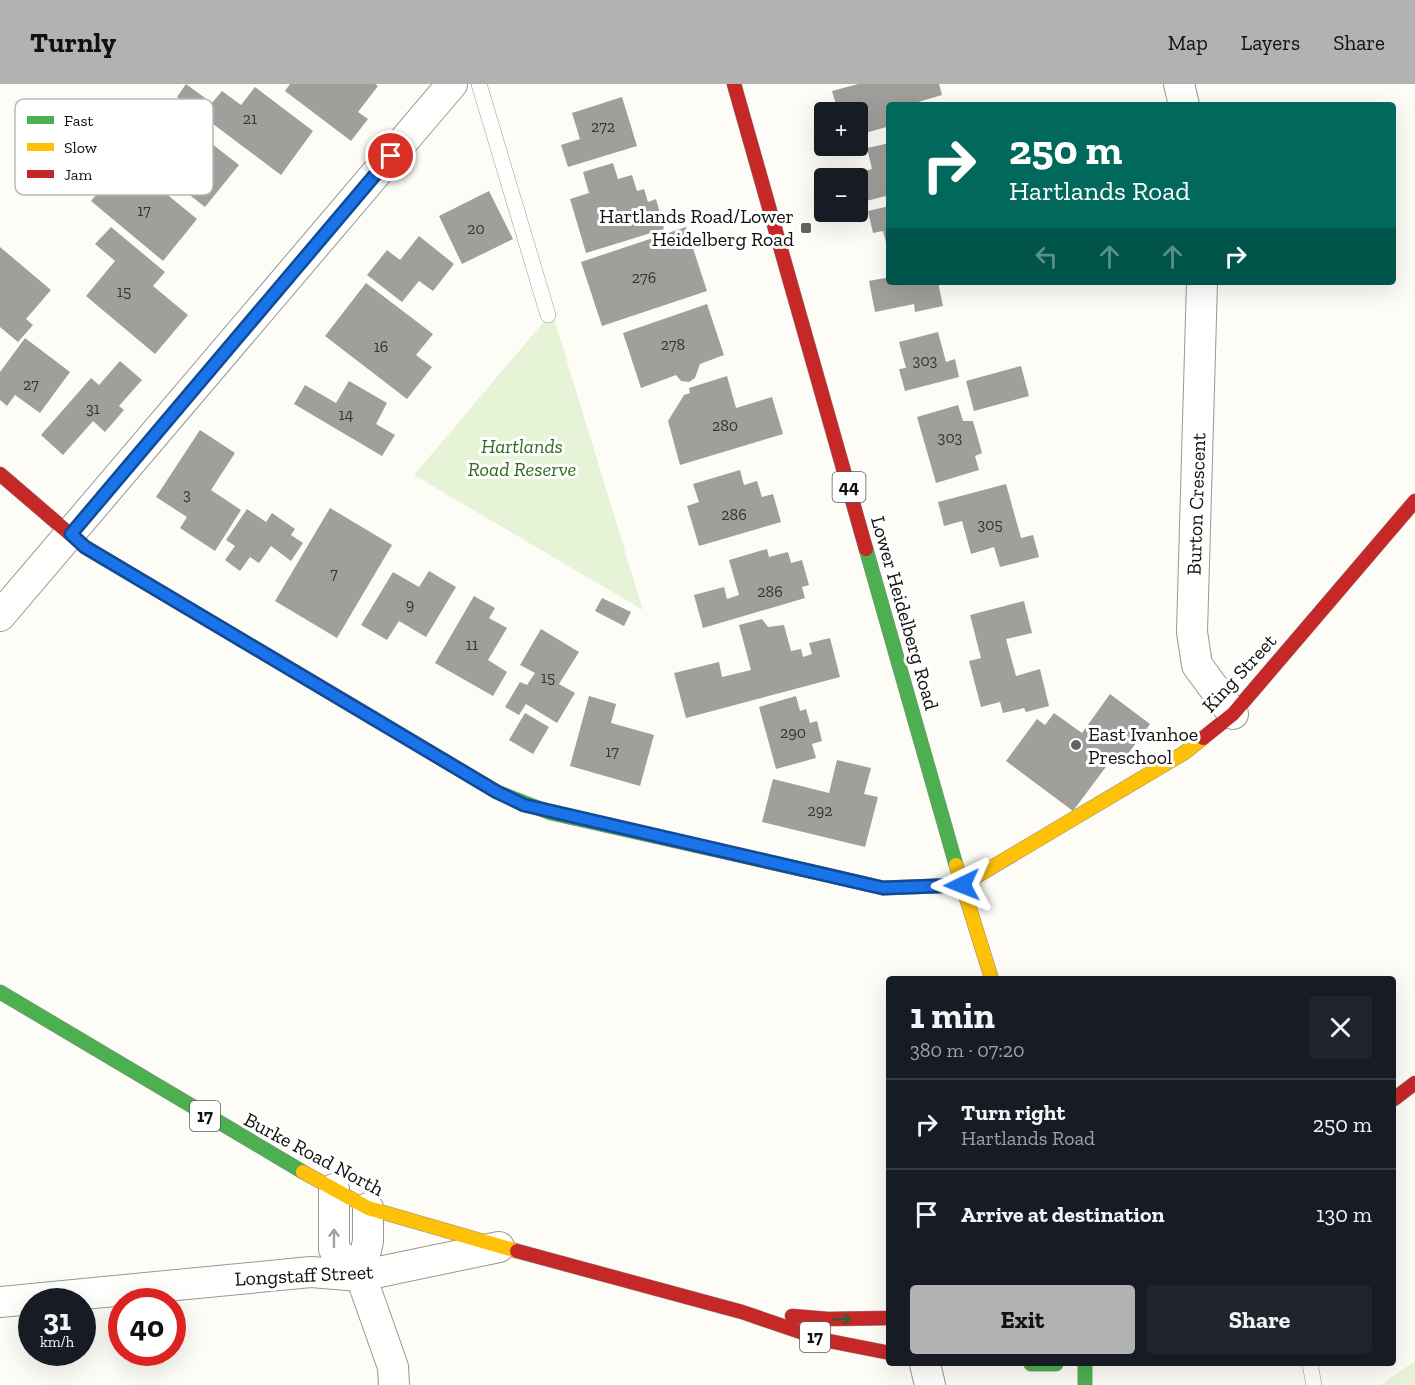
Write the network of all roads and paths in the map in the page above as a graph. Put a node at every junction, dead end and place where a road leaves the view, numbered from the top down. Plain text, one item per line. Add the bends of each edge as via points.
1 (452, 84) edge
2 (479, 84) edge
3 (734, 84) edge
4 (1179, 84) edge
5 (1183, 102) edge
6 (1202, 285) edge
7 (548, 315) dead end
8 (0, 474) edge
9 (1415, 501) edge
10 (71, 534) junction
11 (0, 616) edge
12 (1233, 714) junction
13 (962, 885) junction
14 (991, 976) edge
15 (0, 993) edge
16 (1415, 1083) edge
17 (1396, 1097) edge
18 (334, 1189) junction
19 (368, 1208) junction
20 (499, 1247) junction
21 (360, 1276) junction
22 (0, 1302) edge
23 (742, 1312) junction
24 (886, 1318) edge
25 (886, 1352) edge
26 (925, 1366) edge
27 (1085, 1366) edge
28 (1310, 1366) edge
29 (394, 1385) edge
30 (930, 1385) edge
31 (1085, 1385) edge
32 (1314, 1385) edge

1 - 10 street
2 - 7 lane
3 - 13 main road, Lower Heidelberg Road / 44
4 - 5 street
6 - 12 street, Burton Crescent via 1192,632 1197,665
8 - 10 main road
9 - 12 main road, King Street
10 - 11 street
10 - 13 main road via 85,547 524,805 883,888
12 - 13 main road, King Street via 1184,753
13 - 14 main road, Lower Heidelberg Road / 44
15 - 18 main road, Burke Road North / 17
16 - 17 main road
18 - 19 main road, Burke Road North / 17
21 -> 18 street via 334,1249
19 - 20 main road, Burke Road North / 17
19 - 21 street via 368,1241
20 - 21 street, Longstaff Street
20 - 23 main road, Burke Road North / 17
21 - 22 street, Longstaff Street via 311,1272
21 - 29 street via 393,1367
23 -> 24 main road, Burke Road North / 17 via 828,1319
23 - 25 main road, Burke Road North / 17 via 824,1340
26 - 30 street
27 - 31 main road
28 - 32 lane

